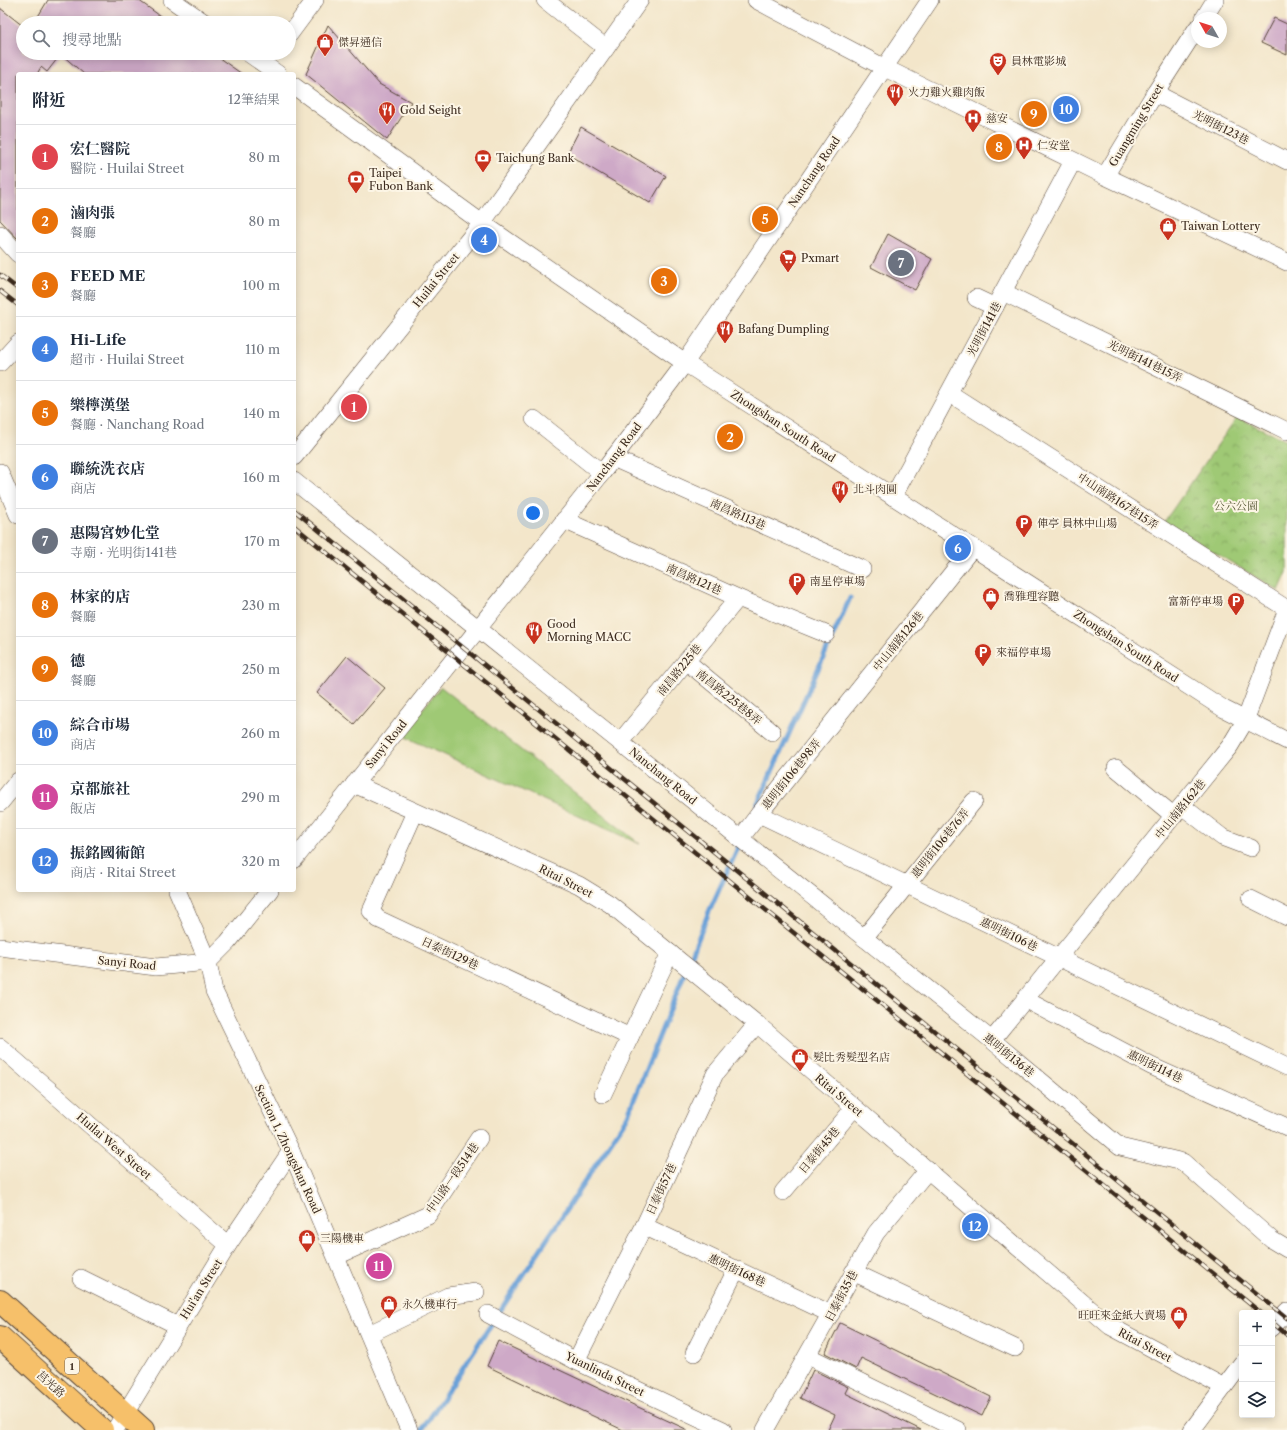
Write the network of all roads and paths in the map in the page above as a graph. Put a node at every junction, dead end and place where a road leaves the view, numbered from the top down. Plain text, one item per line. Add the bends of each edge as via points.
1 (172, 0) edge
2 (315, 0) edge
3 (545, 0) edge
4 (640, 0) edge
5 (756, 0) edge
6 (930, 0) edge
7 (1216, 0) edge
8 (1208, 12) edge
9 (195, 16) edge
10 (296, 26) edge
11 (1191, 37) edge
12 (606, 48) junction
13 (259, 60) edge
14 (270, 67) edge
15 (885, 68) junction
16 (296, 87) edge
17 (1155, 93) junction
18 (1073, 161) junction
19 (1287, 161) edge
20 (1105, 176) junction
21 (482, 223) junction
22 (0, 234) edge
23 (16, 252) edge
24 (1287, 262) edge
25 (1003, 292) junction
26 (976, 298) dead end
27 (995, 307) junction
28 (16, 345) edge
29 (684, 362) junction
30 (0, 363) edge
31 (950, 393) junction
32 (534, 419) dead end
33 (1287, 431) edge
34 (296, 455) edge
35 (614, 458) junction
36 (0, 472) edge
37 (602, 473) junction
38 (296, 483) edge
39 (893, 497) junction
40 (16, 510) edge
41 (564, 520) junction
42 (973, 547) junction
43 (862, 570) dead end
44 (738, 598) junction
45 (1287, 609) edge
46 (478, 629) junction
47 (826, 634) dead end
48 (686, 661) junction
49 (1245, 721) junction
50 (772, 732) dead end
51 (823, 734) joint
52 (1287, 741) edge
53 (620, 742) junction
54 (1116, 768) dead end
55 (16, 783) edge
56 (354, 784) junction
57 (974, 801) dead end
58 (0, 803) edge
59 (1178, 811) junction
60 (415, 812) junction
61 (759, 814) junction
62 (740, 839) junction
63 (1251, 848) dead end
64 (296, 857) edge
65 (907, 885) junction
66 (178, 892) edge
67 (268, 892) edge
68 (1251, 899) dead end
69 (1287, 917) edge
70 (864, 938) junction
71 (0, 947) edge
72 (670, 953) junction
73 (1059, 959) junction
74 (208, 962) junction
75 (1026, 1000) junction
76 (757, 1024) junction
77 (630, 1038) junction
78 (992, 1040) junction
79 (0, 1047) edge
80 (1287, 1067) edge
81 (603, 1094) dead end
82 (854, 1108) junction
83 (1287, 1127) edge
84 (479, 1138) dead end
85 (291, 1151) junction
86 (928, 1170) junction
87 (783, 1192) dead end
88 (644, 1226) junction
89 (228, 1245) junction
90 (1287, 1249) edge
91 (336, 1256) junction
92 (736, 1270) junction
93 (853, 1272) junction
94 (81, 1278) dead end
95 (476, 1292) dead end
96 (0, 1301) edge
97 (1287, 1311) edge
98 (488, 1314) dead end
99 (831, 1314) junction
100 (1275, 1325) edge
101 (178, 1326) junction
102 (369, 1334) junction
103 (0, 1337) edge
104 (1015, 1348) dead end
105 (694, 1353) dead end
106 (808, 1356) junction
107 (576, 1360) junction
108 (1239, 1367) edge
109 (1224, 1387) junction
110 (120, 1422) edge
111 (406, 1428) edge
112 (102, 1430) edge
113 (143, 1430) edge
114 (723, 1430) edge
115 (765, 1430) edge
116 (958, 1430) edge
117 (1192, 1430) edge

1 - 9 street
2 - 10 street
3 - 12 street
4 - 12 street, Huilai Street
5 - 15 street, Guangming Street
6 - 15 street, Nanchang Road
7 - 8 street
11 - 17 street, Guangming Street
12 - 21 street, Huilai Street
13 - 14 street
15 - 18 street, Guangming Street
15 - 29 street, Nanchang Road
16 - 21 street, Zhongshan South Road
17 - 19 street, 光明街123巷
17 - 20 street, Guangming Street
18 - 20 street, Guangming Street
18 - 25 street, 光明街141巷
20 - 24 street
21 - 29 street, Zhongshan South Road
21 - 34 street, Huilai Street
22 - 23 street
25 - 27 street, 光明街141巷
25 - 33 street, 光明街141巷15弄
26 - 27 street
27 - 31 street, 光明街141巷
28 - 30 street
29 - 35 street, Nanchang Road
29 - 39 street, Zhongshan South Road
31 - 39 street, 光明街141巷
31 - 45 street, 中山南路167巷15弄
32 - 37 street
35 - 37 street, Nanchang Road
35 - 43 street, 南昌路113巷
36 - 40 street
37 - 41 street, Nanchang Road
38 - 46 street
39 - 42 street, Zhongshan South Road
41 - 44 street, 南昌路121巷
41 - 46 street, Nanchang Road
42 - 49 street, Zhongshan South Road
42 - 51 street, 中山南路126巷
44 - 47 street, 南昌路121巷
44 - 48 street, 南昌路225巷
45 - 49 street, 中山南路162巷
46 - 53 street, Nanchang Road
46 - 56 street, Sanyi Road
48 - 50 street, 南昌路225巷8弄
48 - 53 street, 南昌路225巷
49 - 52 street, Zhongshan South Road
49 - 59 street, 中山南路162巷 via 1230,746
51 - 61 street, 惠明街106巷98弄
53 - 62 street, Nanchang Road
54 - 59 street
55 - 58 street
56 - 60 street, Ritai Street
56 - 64 street, Sanyi Road
57 - 65 street, 惠明街106巷76弄
59 - 63 street via 1222,837
59 - 73 street, 中山南路162巷
60 - 72 street, Ritai Street via 579,885 610,904
60 - 77 street, 日泰街129巷 via 371,910 378,919
61 - 62 street
61 - 65 street, 惠明街106巷
62 - 70 street, 惠明街136巷
65 - 70 street, 惠明街106巷76弄
65 - 73 street, 惠明街106巷
66 - 74 street, Section 1, Zhongshan Road
67 - 74 street via 228,942
68 - 69 street
70 - 78 street, 惠明街136巷
71 - 74 street, Sanyi Road via 156,967
72 - 76 street, Ritai Street
72 - 77 street
73 - 75 street, 中山南路162巷
73 - 80 street, 惠明街106巷
74 - 85 street, Section 1, Zhongshan Road via 214,991
75 - 78 street, 中山南路162巷
75 - 83 street, 惠明街114巷 via 1152,1066
76 - 82 street, Ritai Street
76 - 88 street, 日泰街57巷 via 715,1074
77 - 81 street
78 - 90 street, 惠明街136巷 via 1120,1147 1182,1162 1272,1240
79 - 89 street, Huilai West Street
82 - 86 street, Ritai Street
82 - 87 street, 日泰街45巷
84 - 91 street, 中山路一段514巷 via 428,1215
85 - 89 street, Hui'an Street
85 - 91 street, Section 1, Zhongshan Road
86 - 93 street, 日泰街35巷 via 876,1233
86 - 109 street, Ritai Street via 1110,1326
88 - 92 street, 惠明街168巷
88 - 107 street, 日泰街57巷
89 - 101 street, Hui'an Street
91 - 102 street, Section 1, Zhongshan Road
92 - 99 street, 惠明街168巷
92 - 105 street
93 - 99 street, 日泰街35巷
93 - 104 street
94 - 101 street
95 - 102 street via 448,1296
96 - 110 main road, 1
97 - 100 street
98 - 107 street, Yuanlinda Street
99 - 106 street, 日泰街35巷
101 - 110 street, Hui'an Street
102 - 111 street, Section 1, Zhongshan Road
103 - 112 main road, 莒光路
106 - 115 street, 日泰街35巷
106 - 116 street
107 - 114 street, Yuanlinda Street
108 - 109 street
109 - 117 street
110 - 113 main road, 1

